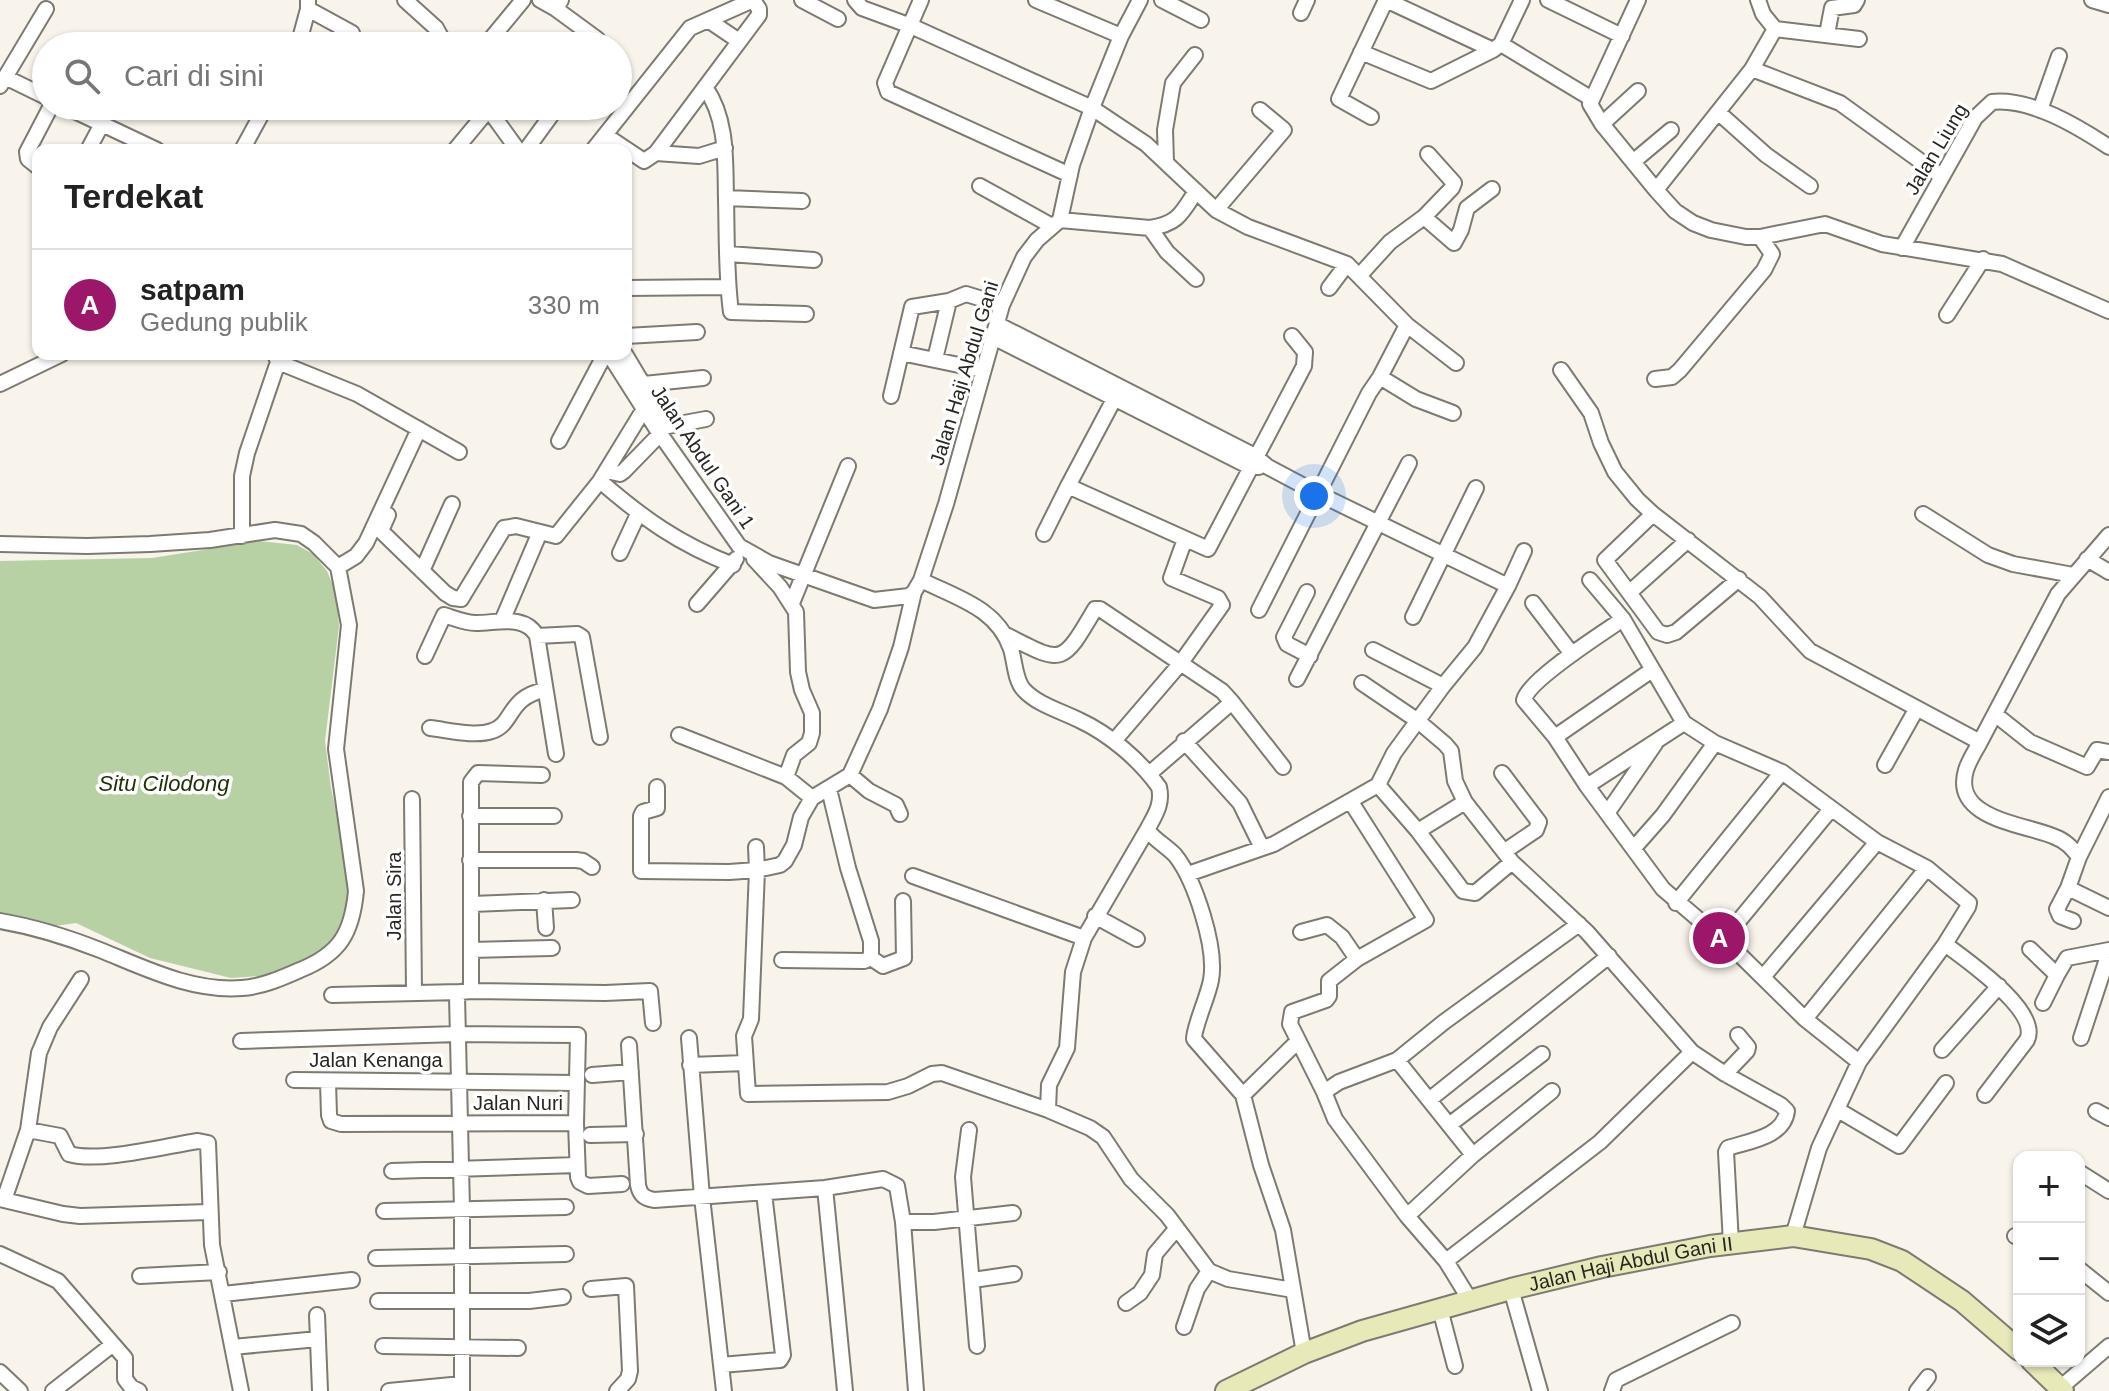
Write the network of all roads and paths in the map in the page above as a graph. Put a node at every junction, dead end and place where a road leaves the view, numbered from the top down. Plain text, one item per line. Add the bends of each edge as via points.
1 (405, 0) edge
2 (523, 0) edge
3 (540, 0) edge
4 (753, 0) edge
5 (802, 0) edge
6 (855, 0) edge
7 (921, 0) edge
8 (1036, 0) edge
9 (1140, 0) edge
10 (1162, 0) edge
11 (1386, 0) edge
12 (1522, 0) edge
13 (1548, 0) edge
14 (1638, 0) edge
15 (1758, 0) edge
16 (1857, 0) edge
17 (2092, 0) edge
18 (308, 4) edge
19 (558, 4) edge
20 (2109, 4) edge
21 (46, 9) dead end
22 (838, 19) dead end
23 (708, 20) junction
24 (1201, 20) dead end
25 (911, 26) junction
26 (1775, 29) junction
27 (32, 32) edge
28 (32, 32) edge
29 (301, 32) edge
30 (350, 32) edge
31 (438, 32) edge
32 (497, 32) edge
33 (589, 32) edge
34 (1827, 34) junction
35 (1121, 36) junction
36 (1622, 36) junction
37 (1859, 39) dead end
38 (739, 41) junction
39 (1497, 47) junction
40 (1361, 52) junction
41 (1195, 55) dead end
42 (2059, 56) dead end
43 (1752, 69) junction
44 (2, 82) edge
45 (705, 87) junction
46 (1638, 91) dead end
47 (32, 92) edge
48 (1592, 99) junction
49 (632, 101) edge
50 (1092, 108) junction
51 (1260, 110) dead end
52 (2040, 110) junction
53 (1719, 113) junction
54 (1371, 117) dead end
55 (44, 120) edge
56 (94, 120) edge
57 (258, 120) edge
58 (479, 120) edge
59 (497, 120) edge
60 (548, 120) edge
61 (617, 120) edge
62 (102, 124) junction
63 (1602, 124) junction
64 (1671, 130) dead end
65 (605, 135) junction
66 (91, 144) edge
67 (144, 144) edge
68 (245, 144) edge
69 (460, 144) edge
70 (514, 144) edge
71 (530, 144) edge
72 (598, 144) edge
73 (618, 144) edge
74 (2109, 147) edge
75 (725, 148) junction
76 (632, 153) edge
77 (656, 153) junction
78 (1428, 154) dead end
79 (1634, 161) junction
80 (32, 162) edge
81 (1166, 162) junction
82 (1070, 175) junction
83 (1941, 176) junction
84 (980, 186) dead end
85 (1810, 186) dead end
86 (1492, 189) dead end
87 (1656, 190) junction
88 (1196, 191) junction
89 (726, 198) junction
90 (802, 201) dead end
91 (1216, 210) junction
92 (1424, 217) junction
93 (1056, 223) junction
94 (1150, 228) junction
95 (1760, 237) junction
96 (1902, 248) junction
97 (728, 254) junction
98 (1983, 259) junction
99 (814, 260) dead end
100 (1347, 264) junction
101 (1360, 275) junction
102 (1196, 279) dead end
103 (728, 287) junction
104 (632, 288) edge
105 (1329, 288) dead end
106 (949, 301) junction
107 (1002, 305) junction
108 (2109, 311) edge
109 (806, 314) dead end
110 (1947, 315) dead end
111 (1407, 325) junction
112 (995, 331) junction
113 (697, 332) dead end
114 (632, 336) edge
115 (1292, 336) dead end
116 (901, 353) junction
117 (935, 359) junction
118 (50, 360) edge
119 (275, 360) edge
120 (280, 360) edge
121 (604, 360) edge
122 (611, 360) edge
123 (629, 360) edge
124 (1456, 363) dead end
125 (983, 370) junction
126 (1561, 370) dead end
127 (1380, 377) junction
128 (703, 378) dead end
129 (1655, 379) dead end
130 (0, 384) edge
131 (644, 384) junction
132 (1117, 393) junction
133 (891, 396) dead end
134 (644, 409) junction
135 (1453, 413) dead end
136 (706, 419) dead end
137 (419, 429) junction
138 (660, 434) junction
139 (559, 441) dead end
140 (459, 452) dead end
141 (1253, 462) junction
142 (1409, 463) dead end
143 (848, 466) dead end
144 (603, 476) junction
145 (1068, 486) junction
146 (1476, 488) dead end
147 (399, 489) dead end
148 (1317, 493) junction
149 (452, 504) dead end
150 (638, 514) junction
151 (1653, 514) junction
152 (1923, 514) dead end
153 (1379, 522) junction
154 (540, 532) junction
155 (1044, 534) dead end
156 (2109, 535) edge
157 (242, 536) junction
158 (1185, 539) junction
159 (1688, 540) junction
160 (0, 544) edge
161 (1524, 551) dead end
162 (748, 552) junction
163 (620, 553) dead end
164 (1445, 554) junction
165 (2087, 559) junction
166 (733, 565) junction
167 (338, 567) junction
168 (422, 571) junction
169 (2109, 572) edge
170 (802, 575) junction
171 (2073, 575) junction
172 (1739, 579) junction
173 (1590, 580) dead end
174 (918, 586) junction
175 (1508, 586) junction
176 (1307, 592) dead end
177 (1630, 592) junction
178 (792, 603) junction
179 (1533, 603) dead end
180 (697, 604) dead end
181 (1259, 610) dead end
182 (1413, 617) dead end
183 (1623, 619) junction
184 (502, 621) junction
185 (1004, 634) junction
186 (537, 636) junction
187 (1373, 650) dead end
188 (1572, 654) junction
189 (425, 656) dead end
190 (1310, 656) junction
191 (1180, 664) junction
192 (1652, 670) junction
193 (1297, 679) dead end
194 (1362, 683) dead end
195 (1443, 686) junction
196 (544, 690) junction
197 (1232, 702) junction
198 (1917, 708) junction
199 (1996, 715) junction
200 (1418, 721) junction
201 (1684, 723) junction
202 (430, 728) dead end
203 (679, 735) dead end
204 (600, 737) dead end
205 (1555, 737) junction
206 (1659, 738) junction
207 (1114, 741) junction
208 (1184, 741) junction
209 (1980, 742) junction
210 (1715, 743) junction
211 (2109, 752) edge
212 (556, 754) dead end
213 (1885, 765) dead end
214 (1283, 767) dead end
215 (1782, 772) junction
216 (1502, 773) dead end
217 (1149, 774) junction
218 (542, 775) dead end
219 (850, 775) junction
220 (786, 777) junction
221 (1378, 785) junction
222 (1587, 786) junction
223 (657, 787) dead end
224 (829, 789) junction
225 (2109, 797) edge
226 (812, 798) junction
227 (412, 799) dead end
228 (1351, 802) junction
229 (1465, 802) junction
230 (1831, 809) junction
231 (1608, 812) junction
232 (900, 814) dead end
233 (470, 816) junction
234 (554, 816) dead end
235 (1147, 830) junction
236 (1418, 831) junction
237 (1877, 842) junction
238 (756, 847) dead end
239 (1262, 848) junction
240 (1634, 848) junction
241 (1508, 857) junction
242 (2079, 857) junction
243 (470, 860) junction
244 (592, 867) dead end
245 (1927, 868) junction
246 (757, 870) junction
247 (1188, 874) junction
248 (913, 876) dead end
249 (2068, 888) junction
250 (572, 900) dead end
251 (903, 901) dead end
252 (1676, 903) junction
253 (472, 904) junction
254 (2109, 908) edge
255 (561, 912) dead end
256 (545, 914) junction
257 (1095, 916) junction
258 (0, 921) edge
259 (2073, 921) dead end
260 (1579, 924) junction
261 (1301, 932) dead end
262 (1084, 938) junction
263 (1137, 939) dead end
264 (1723, 940) junction
265 (1945, 944) junction
266 (552, 948) dead end
267 (2030, 949) dead end
268 (471, 950) junction
269 (2109, 952) edge
270 (1609, 956) junction
271 (871, 958) junction
272 (1357, 959) junction
273 (782, 960) dead end
274 (2057, 975) junction
275 (1763, 977) junction
276 (81, 979) dead end
277 (1999, 986) junction
278 (414, 992) junction
279 (465, 992) junction
280 (332, 995) dead end
281 (2043, 1003) dead end
282 (1805, 1019) junction
283 (653, 1023) dead end
284 (457, 1034) junction
285 (1738, 1035) dead end
286 (689, 1038) dead end
287 (2081, 1038) dead end
288 (241, 1041) dead end
289 (1298, 1041) junction
290 (629, 1045) dead end
291 (1942, 1050) dead end
292 (1692, 1052) junction
293 (1542, 1054) dead end
294 (1397, 1060) junction
295 (1859, 1062) junction
296 (745, 1063) junction
297 (690, 1065) junction
298 (631, 1072) junction
299 (1725, 1074) junction
300 (592, 1075) dead end
301 (294, 1080) dead end
302 (458, 1080) junction
303 (328, 1082) junction
304 (576, 1083) junction
305 (1946, 1083) dead end
306 (1552, 1091) dead end
307 (1324, 1092) junction
308 (1243, 1095) junction
309 (1985, 1095) dead end
310 (1429, 1100) junction
311 (1048, 1110) junction
312 (1838, 1110) junction
313 (460, 1123) junction
314 (576, 1123) junction
315 (1449, 1125) junction
316 (28, 1130) junction
317 (969, 1130) dead end
318 (636, 1134) junction
319 (590, 1135) dead end
320 (1473, 1155) junction
321 (577, 1165) junction
322 (461, 1168) junction
323 (392, 1171) dead end
324 (2085, 1176) edge
325 (622, 1184) dead end
326 (825, 1188) junction
327 (2109, 1191) edge
328 (764, 1193) junction
329 (702, 1197) junction
330 (2, 1199) edge
331 (566, 1207) dead end
332 (462, 1209) junction
333 (384, 1211) dead end
334 (209, 1212) junction
335 (1013, 1213) dead end
336 (1407, 1216) junction
337 (967, 1219) junction
338 (903, 1222) junction
339 (1177, 1228) junction
340 (1793, 1236) junction
341 (1731, 1243) junction
342 (0, 1254) edge
343 (566, 1254) dead end
344 (462, 1256) junction
345 (376, 1258) dead end
346 (1446, 1261) junction
347 (1209, 1271) junction
348 (219, 1272) junction
349 (1014, 1274) dead end
350 (2085, 1274) edge
351 (140, 1276) dead end
352 (352, 1280) dead end
353 (973, 1280) junction
354 (591, 1289) dead end
355 (1511, 1289) junction
356 (1293, 1290) junction
357 (2109, 1293) edge
358 (223, 1294) junction
359 (563, 1297) dead end
360 (1470, 1300) junction
361 (378, 1301) dead end
362 (463, 1301) junction
363 (1126, 1303) dead end
364 (1440, 1309) junction
365 (317, 1315) dead end
366 (1732, 1323) dead end
367 (1184, 1327) dead end
368 (318, 1339) junction
369 (112, 1345) junction
370 (2013, 1345) edge
371 (383, 1346) dead end
372 (977, 1346) dead end
373 (2109, 1346) edge
374 (233, 1347) junction
375 (462, 1348) junction
376 (518, 1348) dead end
377 (1304, 1353) junction
378 (721, 1365) junction
379 (1455, 1366) dead end
380 (2041, 1367) edge
381 (0, 1372) edge
382 (1928, 1377) dead end
383 (2067, 1384) edge
384 (844, 1385) edge
385 (462, 1388) edge
386 (20, 1391) edge
387 (53, 1391) edge
388 (139, 1391) edge
389 (241, 1391) edge
390 (320, 1391) edge
391 (389, 1391) edge
392 (617, 1391) edge
393 (724, 1391) edge
394 (916, 1391) edge
395 (1226, 1391) edge
396 (1540, 1391) edge
397 (1612, 1391) edge
398 (1917, 1391) edge

1 - 31 street
2 - 32 street
3 - 19 street
4 - 23 street
4 - 38 street via 759,15
5 - 22 street
6 - 25 street via 862,8
7 - 25 street
8 - 35 street
9 - 35 street, Jalan Haji Abdul Gani
10 - 24 street
11 - 39 street
11 - 40 street
12 - 39 street
13 - 36 street
14 - 36 street
15 - 26 street
16 - 34 street via 1850,7 1832,8
17 - 20 street
18 - 29 street
18 - 30 street
19 - 33 street
21 - 28 street
23 - 38 street
23 - 49 street via 687,32
25 - 50 street
25 - 82 street via 885,83 888,92
26 - 34 street
26 - 43 street
27 - 44 street
34 - 37 street
35 - 50 street, Jalan Haji Abdul Gani
36 - 48 street
38 - 45 street
39 - 40 street via 1431,81
39 - 48 street
40 - 54 street via 1339,99
41 - 81 street via 1173,83
42 - 52 street
43 - 53 street
43 - 83 street via 1840,103
44 - 47 street
45 - 75 street via 716,106
45 - 77 street
46 - 63 street
48 - 63 street via 1591,108
50 - 81 street
50 - 82 street, Jalan Haji Abdul Gani
51 - 91 street via 1284,130
52 - 74 street, Jalan Liung via 2066,119
52 - 83 street, Jalan Liung via 1999,101 1986,105
53 - 85 street
53 - 87 street
55 - 80 street via 27,152
56 - 62 street
57 - 68 street
58 - 69 street
59 - 70 street
60 - 71 street
61 - 65 street
62 - 66 street
62 - 67 street
63 - 79 street
64 - 79 street
65 - 72 street
65 - 73 street
75 - 77 street via 699,156
75 - 89 street
76 - 77 street via 644,161
78 - 92 street via 1454,183
79 - 87 street
81 - 88 street
82 - 93 street, Jalan Haji Abdul Gani
83 - 96 street, Jalan Liung
84 - 93 street
86 - 92 street via 1467,208 1454,243
87 - 95 street via 1693,223
88 - 91 street
88 - 94 street via 1177,219
89 - 90 street
89 - 97 street
91 - 100 street
92 - 101 street via 1390,242
93 - 94 street
93 - 107 street, Jalan Haji Abdul Gani via 1024,257
94 - 102 street
95 - 96 street via 1825,224
95 - 129 street via 1772,254 1764,270 1680,370
96 - 98 street
97 - 99 street
97 - 103 street
98 - 108 street
98 - 110 street
100 - 101 street
100 - 105 street
101 - 111 street
103 - 104 street
103 - 109 street via 732,313
106 - 107 street via 966,294
106 - 116 street via 912,307
106 - 117 street
107 - 112 street, Jalan Haji Abdul Gani
111 - 124 street
111 - 127 street
112 - 125 street, Jalan Haji Abdul Gani
112 - 132 street
113 - 114 street
115 - 141 street via 1305,352 1304,366
116 - 117 street
116 - 133 street
117 - 125 street
118 - 130 street
119 - 157 street via 242,476
120 - 137 street
121 - 139 street
122 - 134 street, Jalan Abdul Gani 1
123 - 131 street
125 - 174 street, Jalan Haji Abdul Gani
126 - 151 street via 1595,420 1615,472
127 - 135 street
127 - 148 street
128 - 131 street
131 - 136 street via 668,426
132 - 141 street
132 - 145 street
134 - 138 street, Jalan Abdul Gani 1
134 - 144 street
137 - 140 street
137 - 167 street via 366,543
138 - 144 street via 620,474
138 - 162 street, Jalan Abdul Gani 1
141 - 148 street
141 - 158 street via 1209,548
142 - 153 street
143 - 170 street
144 - 150 street
144 - 154 street via 556,536
145 - 155 street
145 - 158 street
146 - 164 street
147 - 168 street via 381,531
148 - 153 street
148 - 181 street
149 - 168 street
150 - 163 street
150 - 166 street via 696,551
151 - 159 street
151 - 177 street via 1605,560
152 - 171 street via 1988,555
153 - 164 street
153 - 190 street
154 - 168 street via 504,528 461,599 445,593
154 - 184 street
156 - 165 street
157 - 160 street via 102,546
157 - 167 street via 275,530 301,534
158 - 191 street via 1171,578 1222,602
159 - 172 street
159 - 177 street
161 - 175 street
162 - 166 street
162 - 170 street, Jalan Abdul Gani 1
162 - 178 street
164 - 175 street
164 - 182 street
165 - 169 street
165 - 171 street
166 - 180 street
167 - 258 street via 349,625 336,749 356,891 338,948 280,979 226,988 164,976 37,927
170 - 174 street, Jalan Abdul Gani 1 via 874,600 909,596
170 - 178 street
171 - 199 street via 2035,635
172 - 177 street via 1667,635 1658,632
172 - 198 street via 1810,651
173 - 183 street
174 - 185 street via 982,609
174 - 219 street, Jalan Haji Abdul Gani via 880,709
175 - 195 street via 1475,647
176 - 190 street via 1284,637
178 - 220 street via 798,672 812,713 812,733 809,743 794,755
179 - 188 street
183 - 188 street
183 - 192 street
184 - 186 street via 525,624
184 - 189 street via 474,623 444,615
185 - 191 street via 1060,656 1098,609
185 - 207 street via 1024,691
186 - 196 street
186 - 204 street via 582,637
187 - 195 street
188 - 205 street via 1524,695
190 - 193 street
191 - 197 street
191 - 207 street
192 - 201 street
192 - 205 street
194 - 200 street
195 - 200 street
196 - 202 street via 523,697 491,732
196 - 212 street
197 - 208 street
197 - 214 street
198 - 209 street
198 - 213 street
199 - 209 street
199 - 211 street via 2030,742 2080,766 2090,765 2097,750
200 - 221 street
200 - 229 street via 1451,751 1455,781
201 - 206 street
201 - 210 street
203 - 220 street
205 - 222 street
206 - 222 street
206 - 231 street
207 - 217 street
208 - 217 street
208 - 239 street via 1240,803
209 - 242 street via 1964,781 1982,812 2059,838
210 - 215 street
210 - 240 street
215 - 230 street
215 - 252 street
216 - 241 street via 1539,822
217 - 235 street via 1161,797
218 - 233 street via 478,773 471,782
219 - 224 street
219 - 232 street via 896,805
220 - 226 street
221 - 228 street
221 - 236 street
222 - 231 street
223 - 246 street via 657,808 641,816 641,871
224 - 226 street
224 - 271 street via 871,941
225 - 242 street
226 - 246 street via 785,861
227 - 278 street, Jalan Sira
228 - 239 street
228 - 272 street via 1426,920
229 - 236 street
229 - 241 street
230 - 237 street
230 - 264 street
231 - 240 street
233 - 234 street
233 - 243 street
235 - 247 street
235 - 257 street
236 - 241 street via 1466,893 1475,893
237 - 245 street
237 - 275 street
238 - 246 street
239 - 247 street
240 - 252 street
241 - 260 street
242 - 249 street
243 - 244 street via 576,860
243 - 253 street
245 - 265 street via 1969,903
245 - 282 street
246 - 296 street
247 - 308 street via 1213,960 1194,1039
248 - 262 street
249 - 254 street
249 - 259 street via 2057,913
250 - 256 street
251 - 271 street via 904,958 883,966
252 - 264 street
253 - 256 street
253 - 268 street
255 - 256 street
257 - 262 street
257 - 263 street
260 - 270 street
260 - 294 street
261 - 272 street via 1327,925
262 - 311 street via 1073,972 1067,1048 1049,1085
264 - 275 street
265 - 277 street
265 - 295 street
266 - 268 street
267 - 274 street
268 - 279 street
269 - 274 street via 2066,958
269 - 287 street
270 - 292 street
270 - 310 street
271 - 273 street
272 - 289 street via 1329,981 1326,1000 1292,1012 1290,1024
274 - 281 street
275 - 282 street
276 - 316 street via 39,1053
277 - 291 street
277 - 309 street via 2029,1022 2031,1032
278 - 279 street
278 - 280 street
279 - 283 street via 650,991
279 - 284 street via 457,996
282 - 295 street
284 - 288 street
284 - 302 street
284 - 304 street via 578,1035
285 - 299 street via 1747,1051
286 - 297 street
289 - 307 street
289 - 308 street
290 - 298 street
292 - 299 street
292 - 346 street via 1600,1142
293 - 315 street
294 - 307 street
294 - 310 street
295 - 312 street
296 - 297 street
296 - 311 street via 747,1092 752,1094 888,1092 942,1073
297 - 329 street
298 - 300 street
298 - 318 street
299 - 341 street via 1787,1111 1774,1132 1726,1152
301 - 303 street, Jalan Kenanga
302 - 303 street, Jalan Kenanga
302 - 304 street, Jalan Kenanga
302 - 313 street
303 - 313 street, Jalan Nuri via 331,1121
304 - 314 street
305 - 312 street via 1899,1146
306 - 320 street
307 - 336 street via 1335,1119
308 - 356 street via 1283,1230
310 - 315 street
311 - 339 street via 1103,1137 1131,1179
312 - 340 street via 1819,1148
313 - 314 street, Jalan Nuri
313 - 322 street
314 - 321 street
315 - 320 street
316 - 330 street
316 - 334 street via 60,1136 69,1154 76,1156 208,1143
317 - 337 street via 964,1167
318 - 319 street
318 - 329 street via 641,1194 654,1200
320 - 336 street
321 - 322 street
321 - 325 street via 583,1185
322 - 323 street
322 - 332 street
324 - 327 street
326 - 328 street
326 - 338 street via 891,1181 897,1186
326 - 384 street
328 - 329 street
328 - 378 street via 783,1355 780,1360
329 - 378 street
330 - 334 street via 80,1216
331 - 332 street
332 - 333 street
332 - 344 street
334 - 348 street
335 - 337 street
336 - 346 street
337 - 338 street
337 - 353 street
338 - 394 street
339 - 347 street
339 - 363 street via 1155,1254 1152,1275 1140,1293
340 - 341 street, Jalan Haji Abdul Gani II
340 - 370 street, Jalan Haji Abdul Gani II via 1871,1249 1902,1261 1962,1301
341 - 355 street, Jalan Haji Abdul Gani II
342 - 369 street via 58,1281
343 - 344 street
344 - 345 street
344 - 362 street
346 - 360 street
347 - 356 street
347 - 367 street
348 - 351 street
348 - 358 street
349 - 353 street
350 - 357 street
352 - 358 street
353 - 372 street
354 - 392 street via 626,1286 630,1371
355 - 360 street, Jalan Haji Abdul Gani II
355 - 396 street
356 - 377 street
358 - 374 street
359 - 362 street
360 - 364 street, Jalan Haji Abdul Gani II
361 - 362 street
362 - 375 street
364 - 377 street, Jalan Haji Abdul Gani II
364 - 379 street
365 - 368 street
366 - 397 street via 1616,1380
368 - 374 street
368 - 390 street
369 - 387 street
369 - 388 street via 126,1359 127,1383
371 - 375 street
373 - 383 street
374 - 389 street
375 - 376 street
375 - 385 street
377 - 395 street, Jalan Haji Abdul Gani II
378 - 393 street
380 - 383 street
381 - 386 street
382 - 398 street
385 - 391 street

